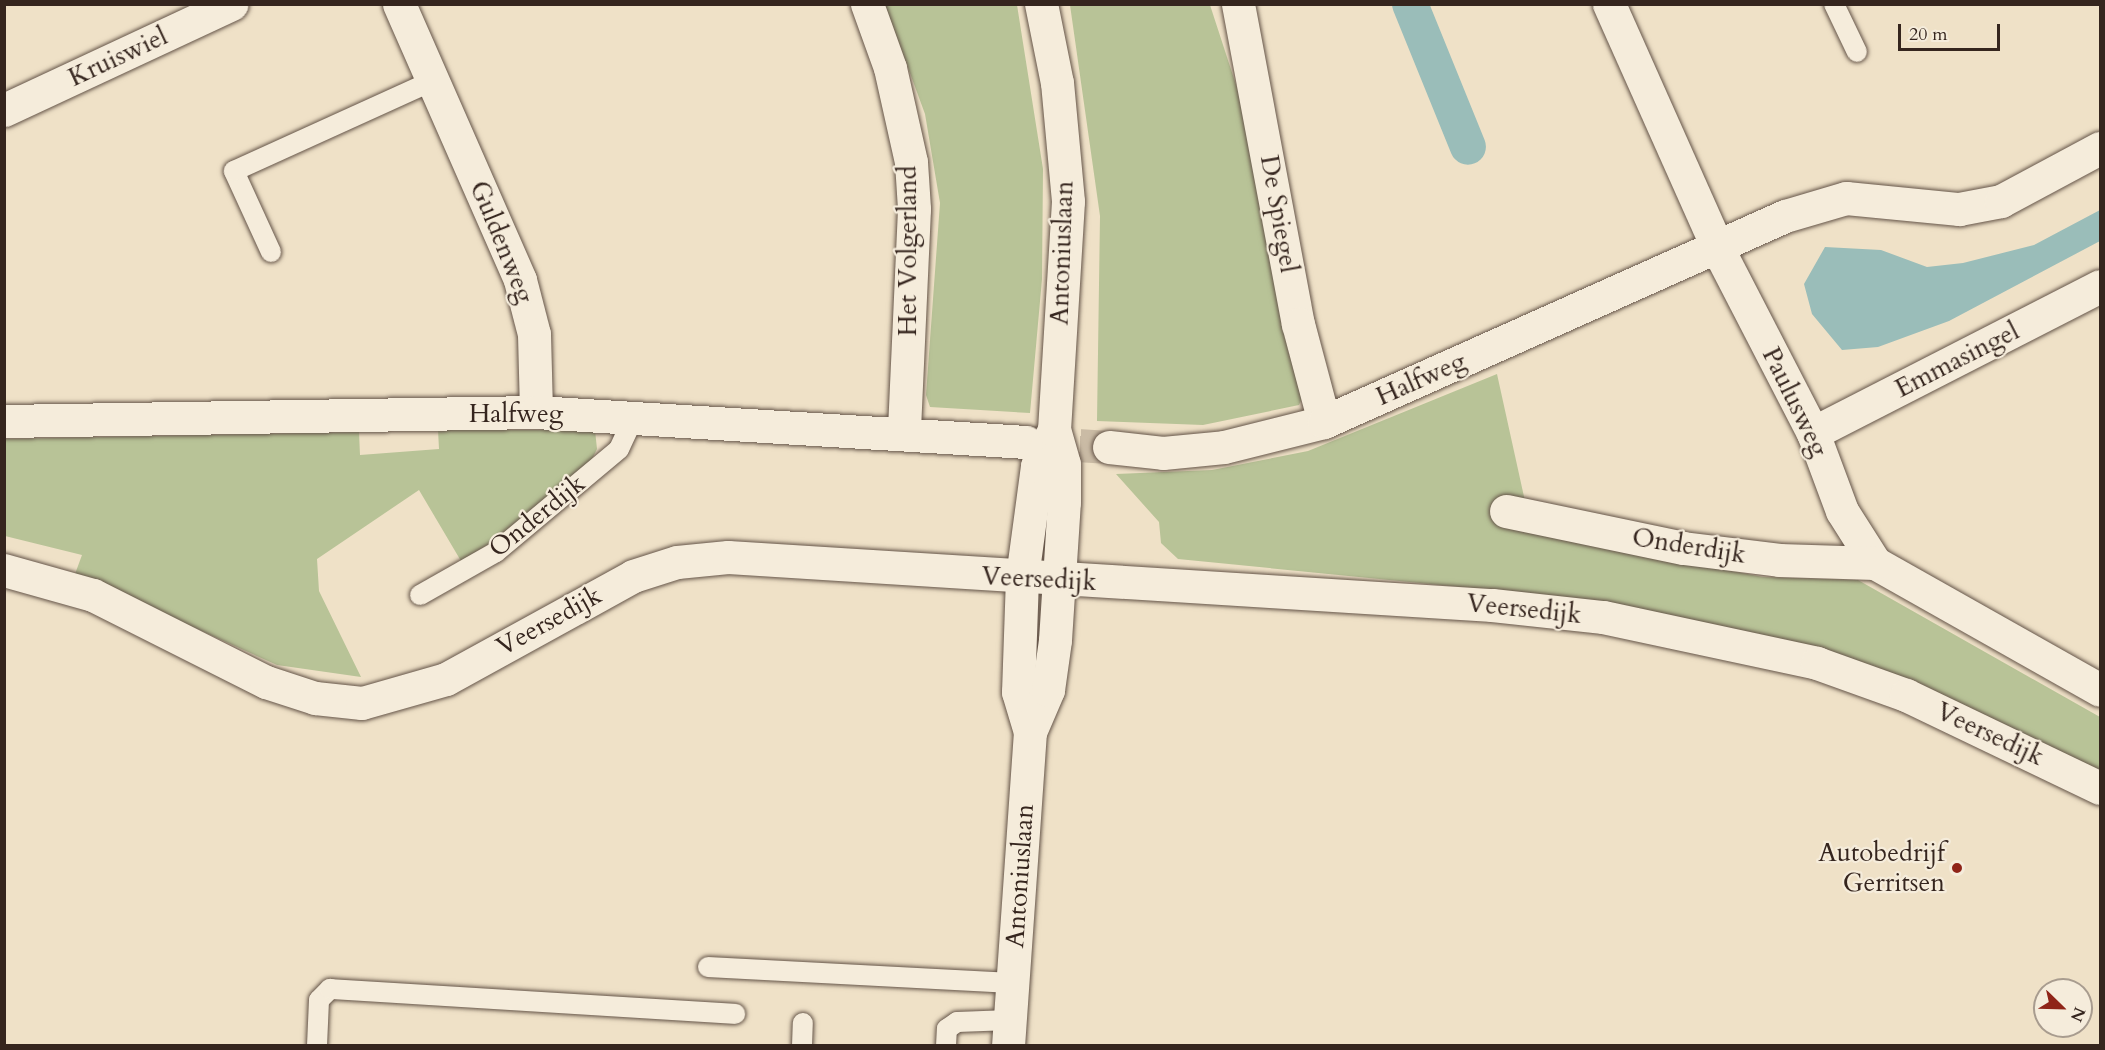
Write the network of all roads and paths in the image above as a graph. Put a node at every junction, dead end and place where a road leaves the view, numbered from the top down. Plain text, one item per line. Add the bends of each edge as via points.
1 (231, 4) edge
2 (399, 4) edge
3 (867, 4) edge
4 (1041, 4) edge
5 (1238, 4) edge
6 (1609, 4) edge
7 (1834, 4) edge
8 (1857, 52) dead end
9 (432, 81) junction
10 (4, 110) edge
11 (2100, 148) edge
12 (1718, 249) junction
13 (271, 252) dead end
14 (2100, 286) edge
15 (536, 412) junction
16 (634, 417) junction
17 (4, 421) edge
18 (1324, 422) junction
19 (904, 431) junction
20 (1813, 433) junction
21 (1040, 436) junction
22 (1109, 447) tunnel mouth
23 (1506, 511) dead end
24 (1875, 563) junction
25 (4, 570) edge
26 (1022, 577) junction
27 (1061, 580) junction
28 (420, 595) dead end
29 (2100, 690) edge
30 (1030, 732) junction
31 (2100, 789) edge
32 (708, 967) dead end
33 (1012, 983) junction
34 (735, 1014) dead end
35 (803, 1023) dead end
36 (1009, 1033) edge
37 (317, 1046) edge
38 (802, 1046) edge
39 (946, 1046) edge

1 - 10 street, Kruiswiel
2 - 9 street, Guldenweg
3 - 19 street, Het Volgerland via 890,68 911,162 914,209
4 - 21 street, Antoniuslaan via 1057,83 1068,201
5 - 18 street, De Spiegel via 1298,324
6 - 12 street, Paulusweg
7 - 8 lane
9 - 13 lane via 234,171
9 - 15 street, Guldenweg via 529,306
11 - 12 street, Halfweg via 2001,201 1959,209 1846,198 1785,216
12 - 18 street, Halfweg
12 - 20 street, Paulusweg
14 - 20 street, Emmasingel
15 - 16 street, Halfweg
15 - 17 street, Halfweg
16 - 19 street, Halfweg
16 - 28 lane, Onderdijk via 619,449 496,552
18 - 22 street, Halfweg via 1224,447 1164,453
19 - 21 street, Halfweg
20 - 24 street, Paulusweg via 1842,511
21 - 26 street, Antoniuslaan
21 - 27 street, Antoniuslaan via 1064,464
23 - 24 street, Onderdijk via 1683,548 1779,560
24 - 29 street, Paulusweg
25 - 26 street, Veersedijk via 93,596 266,682 315,698 362,703 446,679 595,594 677,562 728,557
26 - 27 street, Veersedijk
26 - 30 street, Antoniuslaan via 1018,692
27 - 30 street, Antoniuslaan via 1048,690
27 - 31 street, Veersedijk via 1492,605 1705,635 1817,663 1906,695
30 - 33 street, Antoniuslaan
32 - 33 lane
33 - 36 street, Antoniuslaan
34 - 37 lane via 330,989 319,1000
35 - 38 lane
36 - 39 lane, Antoniuslaan via 957,1022 947,1029

